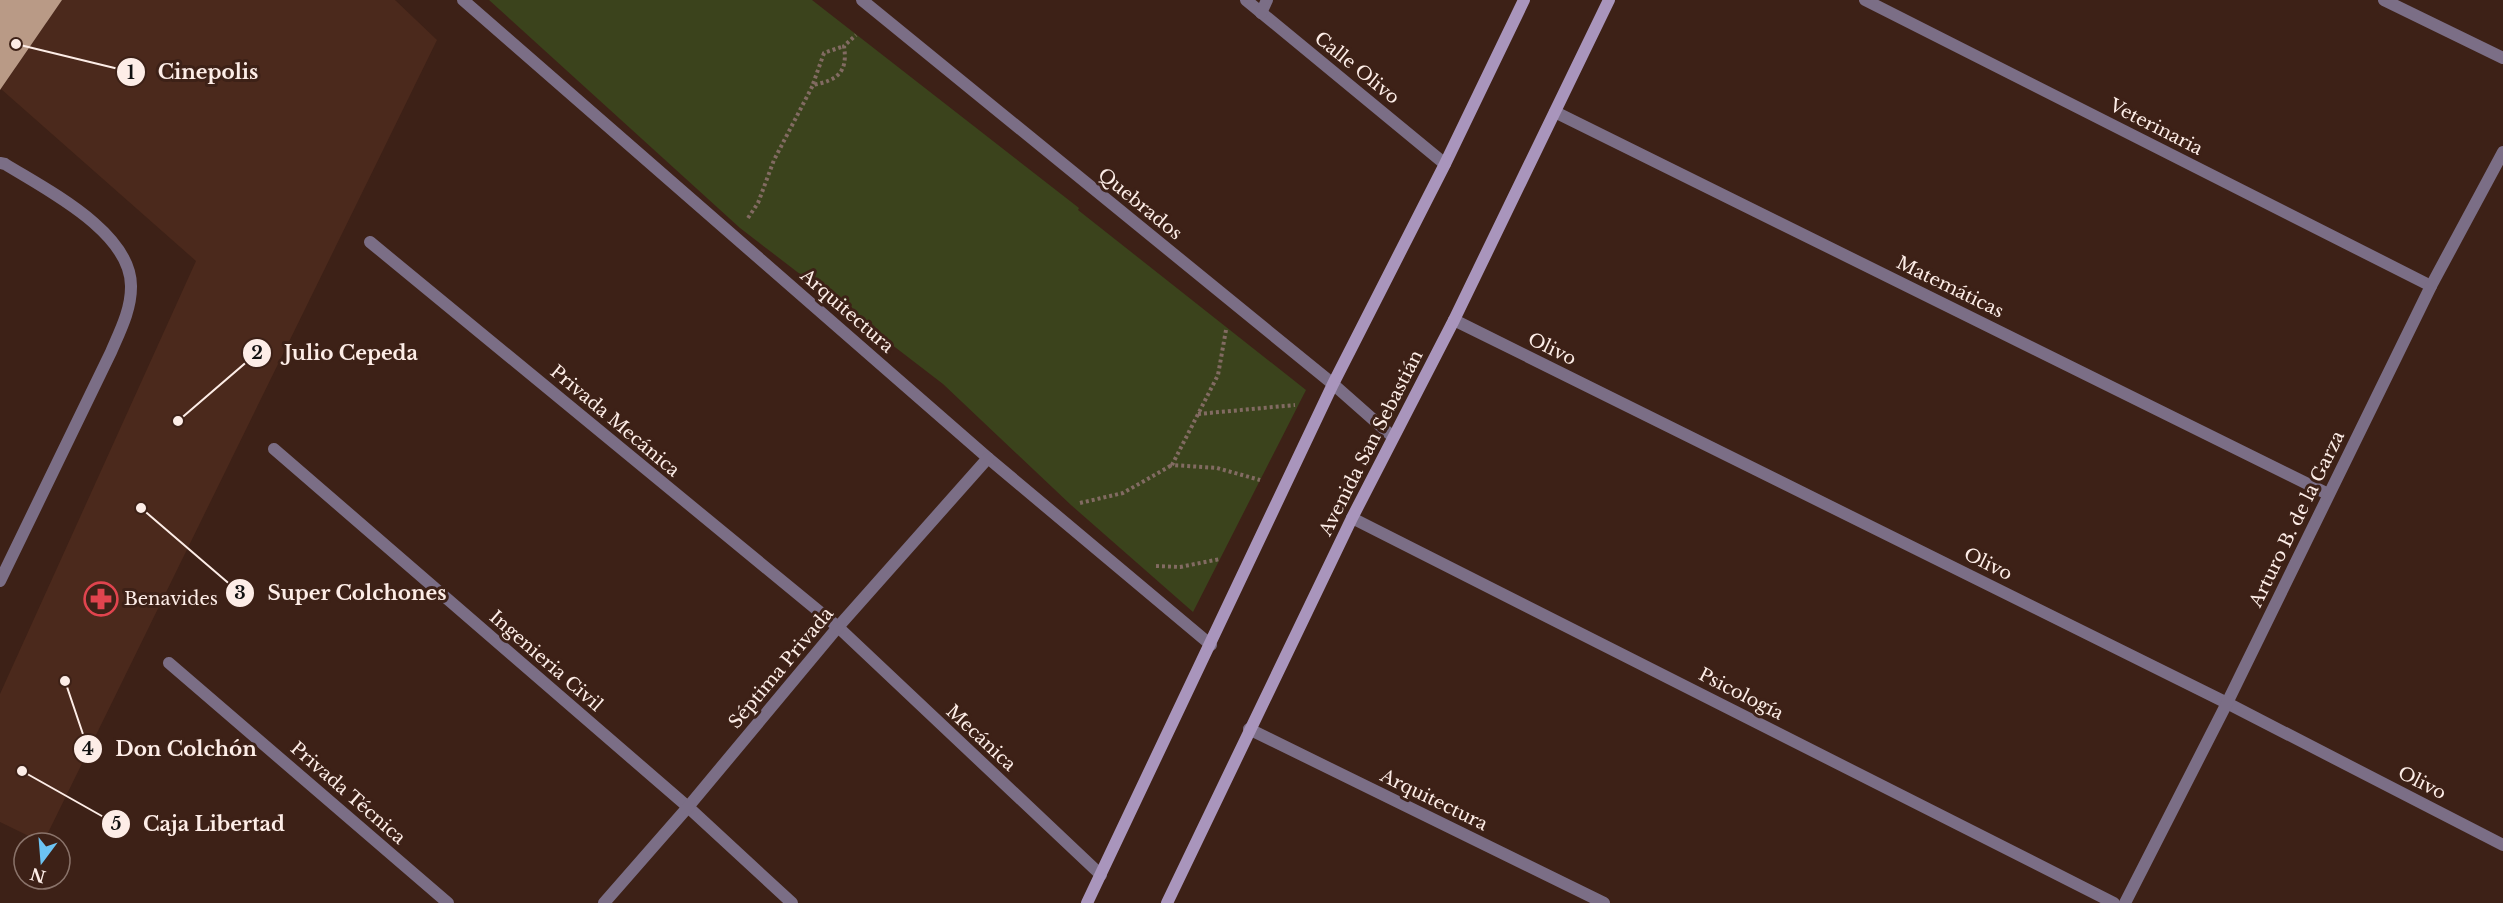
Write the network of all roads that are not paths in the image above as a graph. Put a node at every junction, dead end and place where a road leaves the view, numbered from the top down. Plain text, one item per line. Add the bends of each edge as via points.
1 (463, 0) edge
2 (862, 0) edge
3 (1246, 0) edge
4 (1267, 0) edge
5 (1524, 0) edge
6 (1609, 0) edge
7 (1865, 0) edge
8 (2384, 0) edge
9 (1261, 13) junction
10 (2503, 57) edge
11 (1555, 112) junction
12 (2503, 152) edge
13 (0, 163) edge
14 (1445, 164) junction
15 (2490, 177) junction
16 (2503, 183) edge
17 (370, 242) dead end
18 (2431, 286) junction
19 (1454, 320) junction
20 (1333, 384) junction
21 (1393, 437) junction
22 (274, 449) dead end
23 (988, 458) junction
24 (2328, 494) junction
25 (1352, 518) junction
26 (0, 581) edge
27 (838, 627) junction
28 (1211, 645) junction
29 (169, 663) dead end
30 (2227, 703) junction
31 (1249, 729) junction
32 (688, 807) junction
33 (2503, 845) edge
34 (1101, 875) junction
35 (448, 903) edge
36 (604, 903) edge
37 (792, 903) edge
38 (1087, 903) edge
39 (1167, 903) edge
40 (1604, 903) edge
41 (2114, 903) edge
42 (2125, 903) edge

1 - 23 street, Arquitectura
2 - 20 street, Quebrados
3 - 9 street, Calle Olivo
4 - 9 street
5 - 14 main road
6 - 11 main road, Avenida San Sebastián
7 - 18 street, Veterinaria
8 - 10 street
9 - 14 street, Calle Olivo
11 - 19 main road, Avenida San Sebastián
11 - 24 street, Matemáticas
12 - 15 street, Arturo B. de la Garza
13 - 26 street via 77,209 106,236 126,260 131,286 126,317 111,352
14 - 20 main road
15 - 16 street
15 - 18 street, Arturo B. de la Garza
17 - 27 street, Privada Mecánica
18 - 24 street, Arturo B. de la Garza
19 - 21 main road, Avenida San Sebastián
19 - 30 street, Olivo
20 - 21 street, Quebrados
20 - 28 main road
21 - 25 main road, Avenida San Sebastián
22 - 32 street, Ingenieria Civil
23 - 27 street, Séptima Privada
23 - 28 street, Arquitectura
24 - 30 street, Arturo B. de la Garza
25 - 31 main road, Avenida San Sebastián
25 - 41 street, Psicología
27 - 32 street, Séptima Privada
27 - 34 street, Mecánica
28 - 34 main road
29 - 35 street, Privada Técnica
30 - 33 street, Olivo
30 - 42 street, Arturo B. de la Garza
31 - 39 main road, Avenida San Sebastián
31 - 40 street, Arquitectura
32 - 36 street, Séptima Privada
32 - 37 street, Ingenieria Civil
34 - 38 main road

